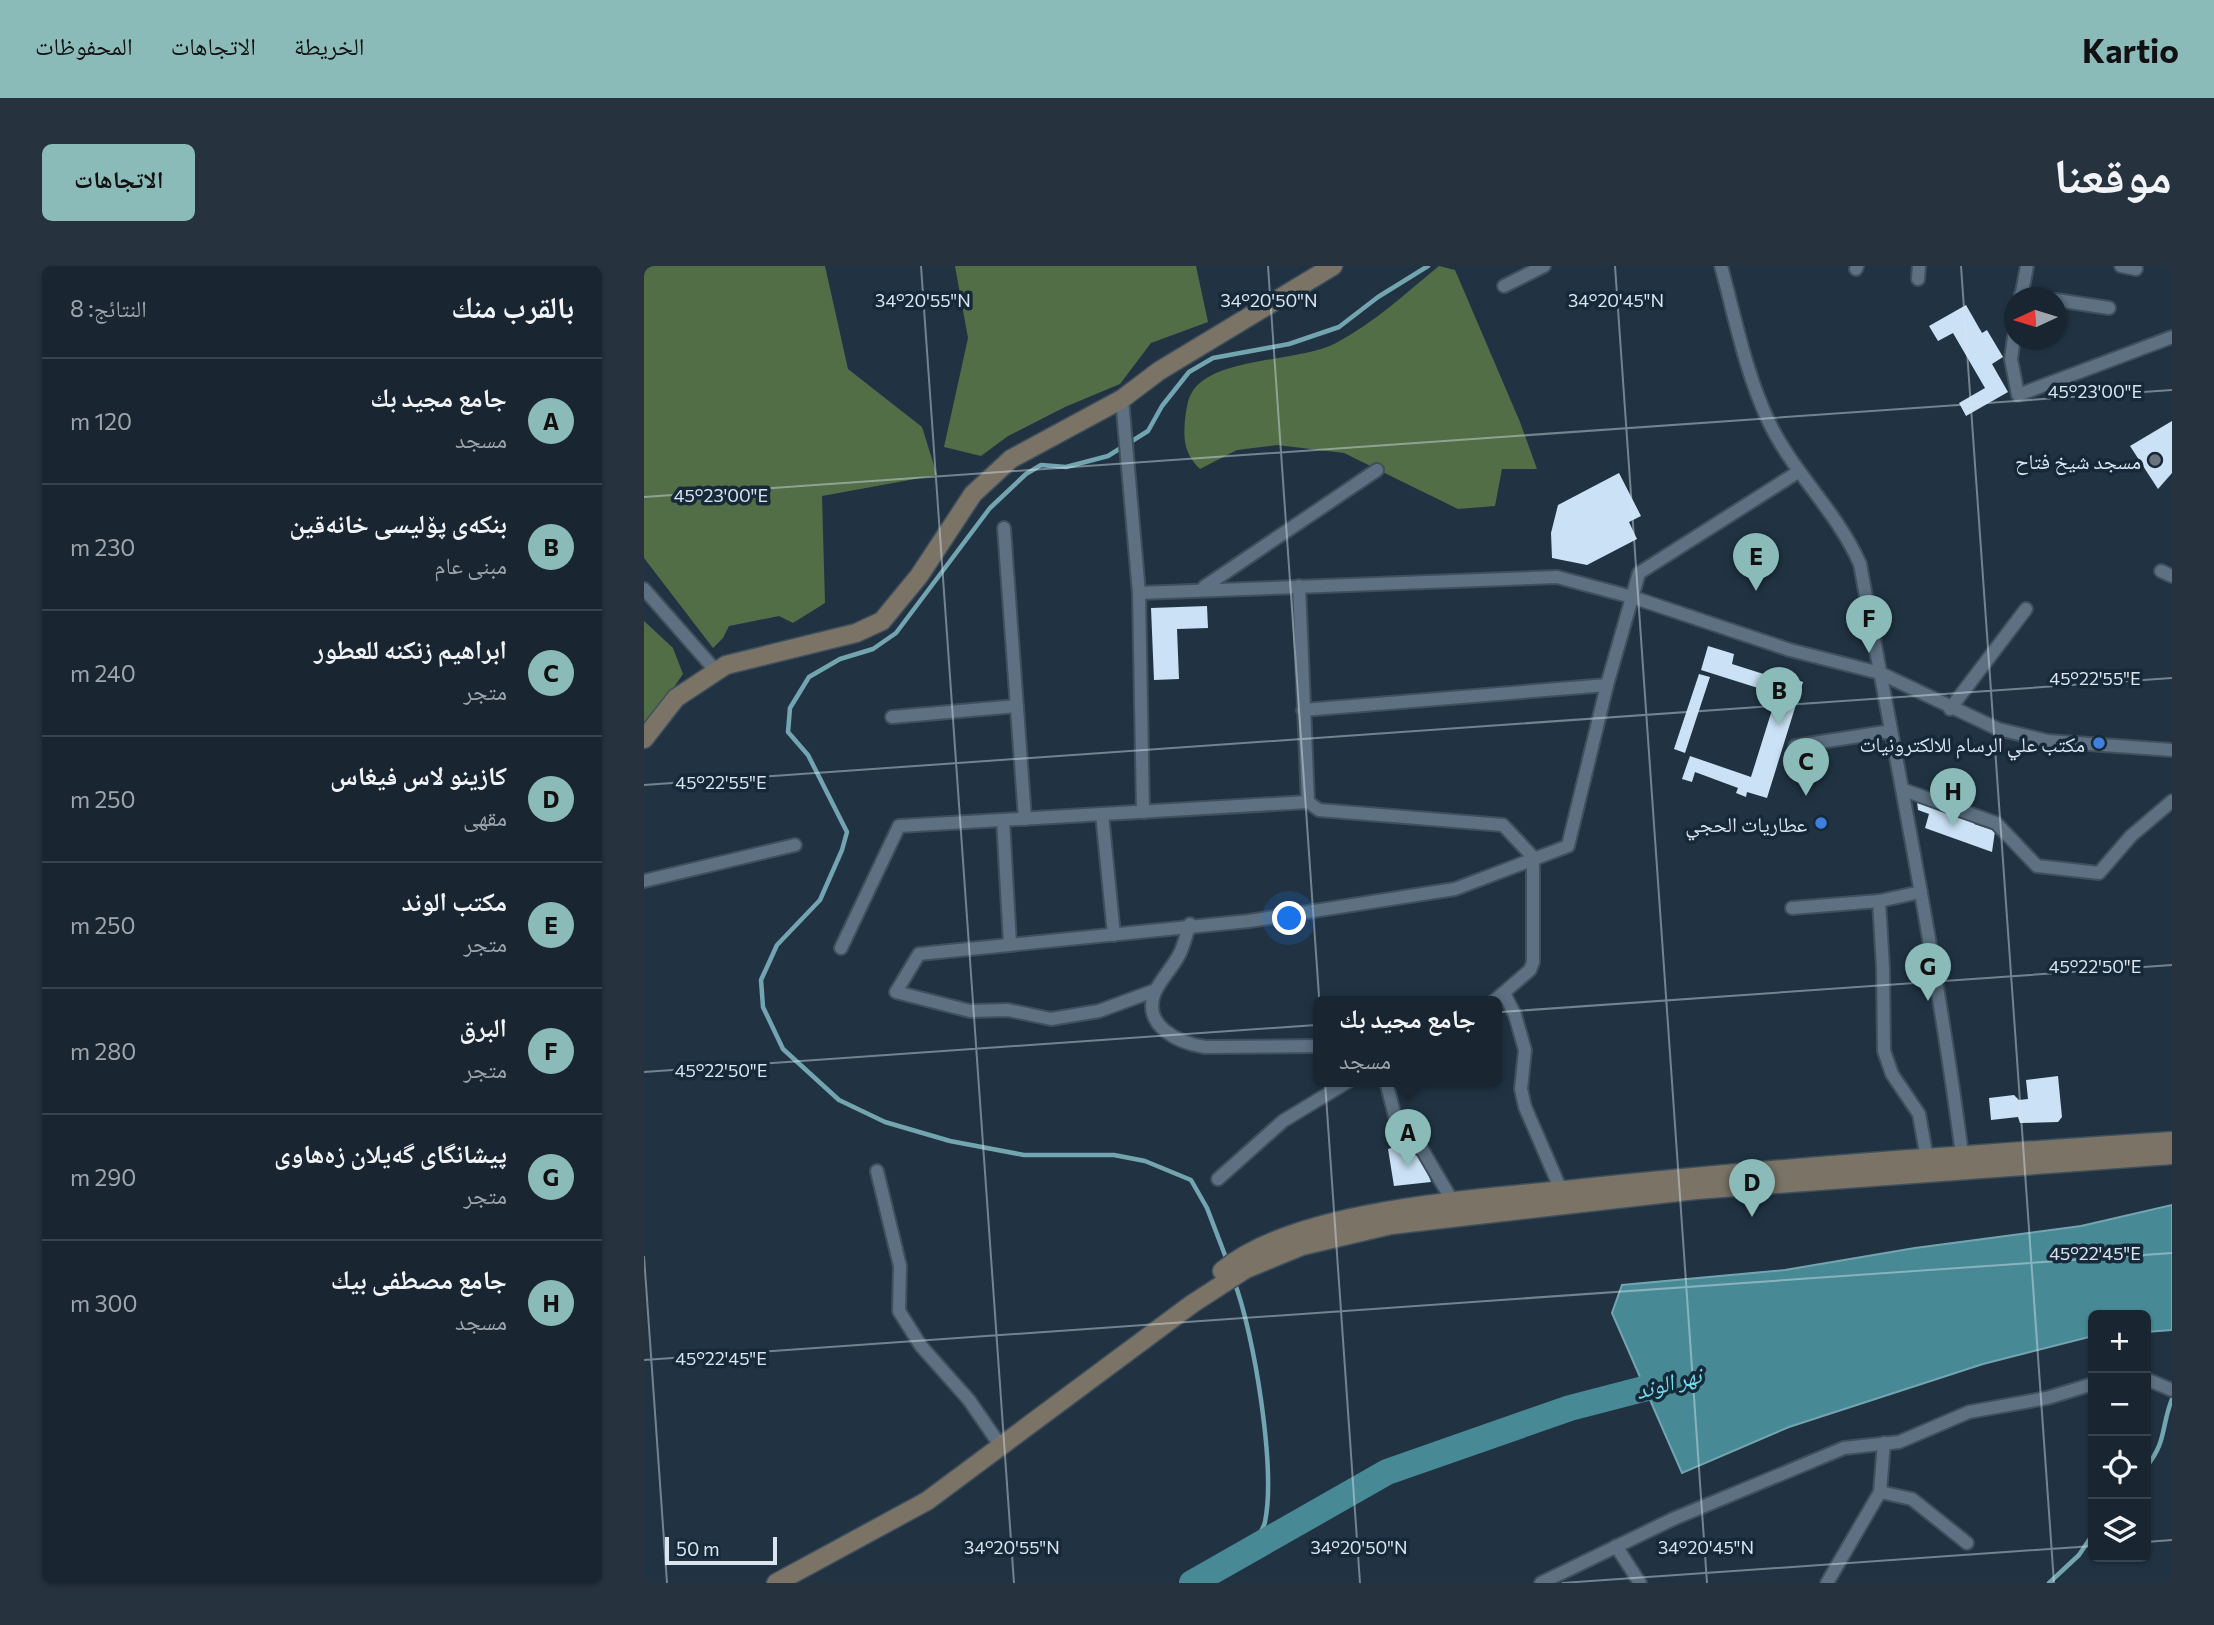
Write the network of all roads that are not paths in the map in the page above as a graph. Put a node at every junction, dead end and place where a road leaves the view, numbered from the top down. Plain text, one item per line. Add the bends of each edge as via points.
1 (1333, 266) edge
2 (1544, 266) edge
3 (1721, 266) edge
4 (2027, 266) edge
5 (2121, 266) edge
6 (2136, 269) dead end
7 (1504, 286) dead end
8 (2023, 287) edge
9 (2067, 302) edge
10 (2109, 308) dead end
11 (2172, 338) edge
12 (2012, 350) edge
13 (1122, 399) junction
14 (1377, 470) dead end
15 (1798, 472) junction
16 (1004, 528) dead end
17 (1299, 586) junction
18 (644, 589) edge
19 (1202, 589) junction
20 (1139, 593) junction
21 (1632, 597) junction
22 (2026, 609) dead end
23 (716, 671) junction
24 (1880, 673) junction
25 (1607, 685) junction
26 (1017, 706) junction
27 (1950, 709) junction
28 (1303, 710) junction
29 (892, 717) dead end
30 (1891, 732) junction
31 (644, 740) edge
32 (1795, 746) dead end
33 (2171, 746) edge
34 (1904, 790) junction
35 (1308, 802) junction
36 (2172, 802) edge
37 (1143, 812) junction
38 (1102, 814) junction
39 (1025, 819) junction
40 (1003, 820) junction
41 (795, 845) dead end
42 (1533, 857) junction
43 (644, 881) edge
44 (1922, 892) junction
45 (1879, 901) junction
46 (1792, 908) dead end
47 (1190, 924) junction
48 (1114, 935) junction
49 (1010, 944) junction
50 (841, 948) dead end
51 (1156, 990) junction
52 (1500, 996) edge
53 (1502, 1000) edge
54 (1313, 1046) edge
55 (1339, 1087) edge
56 (1388, 1087) edge
57 (2172, 1141) edge
58 (2172, 1156) edge
59 (1964, 1162) junction
60 (1928, 1164) junction
61 (877, 1171) dead end
62 (1218, 1179) dead end
63 (1561, 1191) junction
64 (1453, 1202) junction
65 (1252, 1259) junction
66 (2088, 1386) edge
67 (1884, 1443) junction
68 (1002, 1448) junction
69 (1880, 1492) junction
70 (1968, 1543) dead end
71 (1616, 1546) junction
72 (776, 1583) edge
73 (1541, 1583) edge
74 (1640, 1583) edge
75 (1828, 1583) edge

1 - 13 main road via 1159,371
2 - 7 street
3 - 15 street via 1768,420
4 - 8 street
5 - 6 street
9 - 10 street
11 - 12 street via 2018,395
13 - 20 street
13 - 23 main road via 1036,444 993,474 973,494 919,576 882,621 856,633 754,656
14 - 19 street
15 - 21 street via 1639,573
15 - 24 street via 1849,538 1860,564
16 - 26 street
17 - 19 street
17 - 21 street via 1557,577
17 - 28 street
18 - 23 street
19 - 20 street
20 - 37 street
21 - 24 street via 1761,641
21 - 25 street
22 - 27 street
23 - 31 main road via 676,698
24 - 27 street
24 - 30 street
25 - 28 street
25 - 42 street via 1568,846
26 - 29 street
26 - 39 street
27 - 33 street via 2023,736
28 - 35 street
30 - 32 street
30 - 34 street
34 - 36 street via 1996,823 2037,866 2099,873 2131,835
34 - 44 street
35 - 37 street
35 - 42 street via 1319,810 1503,825
37 - 38 street
38 - 39 street
38 - 48 street
39 - 40 street
40 - 49 street
40 - 50 street via 899,826
41 - 43 street
42 - 47 street via 1455,889 1248,921
42 - 52 street via 1534,962
44 - 45 street
44 - 59 street
45 - 46 street
45 - 60 street via 1884,1051 1892,1074 1919,1114
47 - 48 street
47 - 51 street via 1180,953
48 - 49 street
49 - 51 street via 919,954 896,992 970,1011 1008,1010 1051,1019 1099,1011
51 - 54 street via 1157,1021 1167,1034 1188,1044
53 - 63 street via 1515,1015 1525,1050 1521,1089 1525,1107
55 - 62 street via 1283,1121
56 - 64 street via 1398,1128 1423,1151
57 - 59 main road
58 - 59 main road
59 - 60 main road
60 - 63 main road
60 - 65 main road via 1421,1221
61 - 68 street via 900,1266 899,1311
63 - 64 main road
64 - 65 main road via 1328,1224
65 - 68 main road
66 - 67 street via 1969,1412
67 - 69 street
67 - 71 street via 1843,1448
68 - 72 main road via 927,1501
69 - 70 street via 1912,1499
69 - 75 street
71 - 73 street
71 - 74 street

